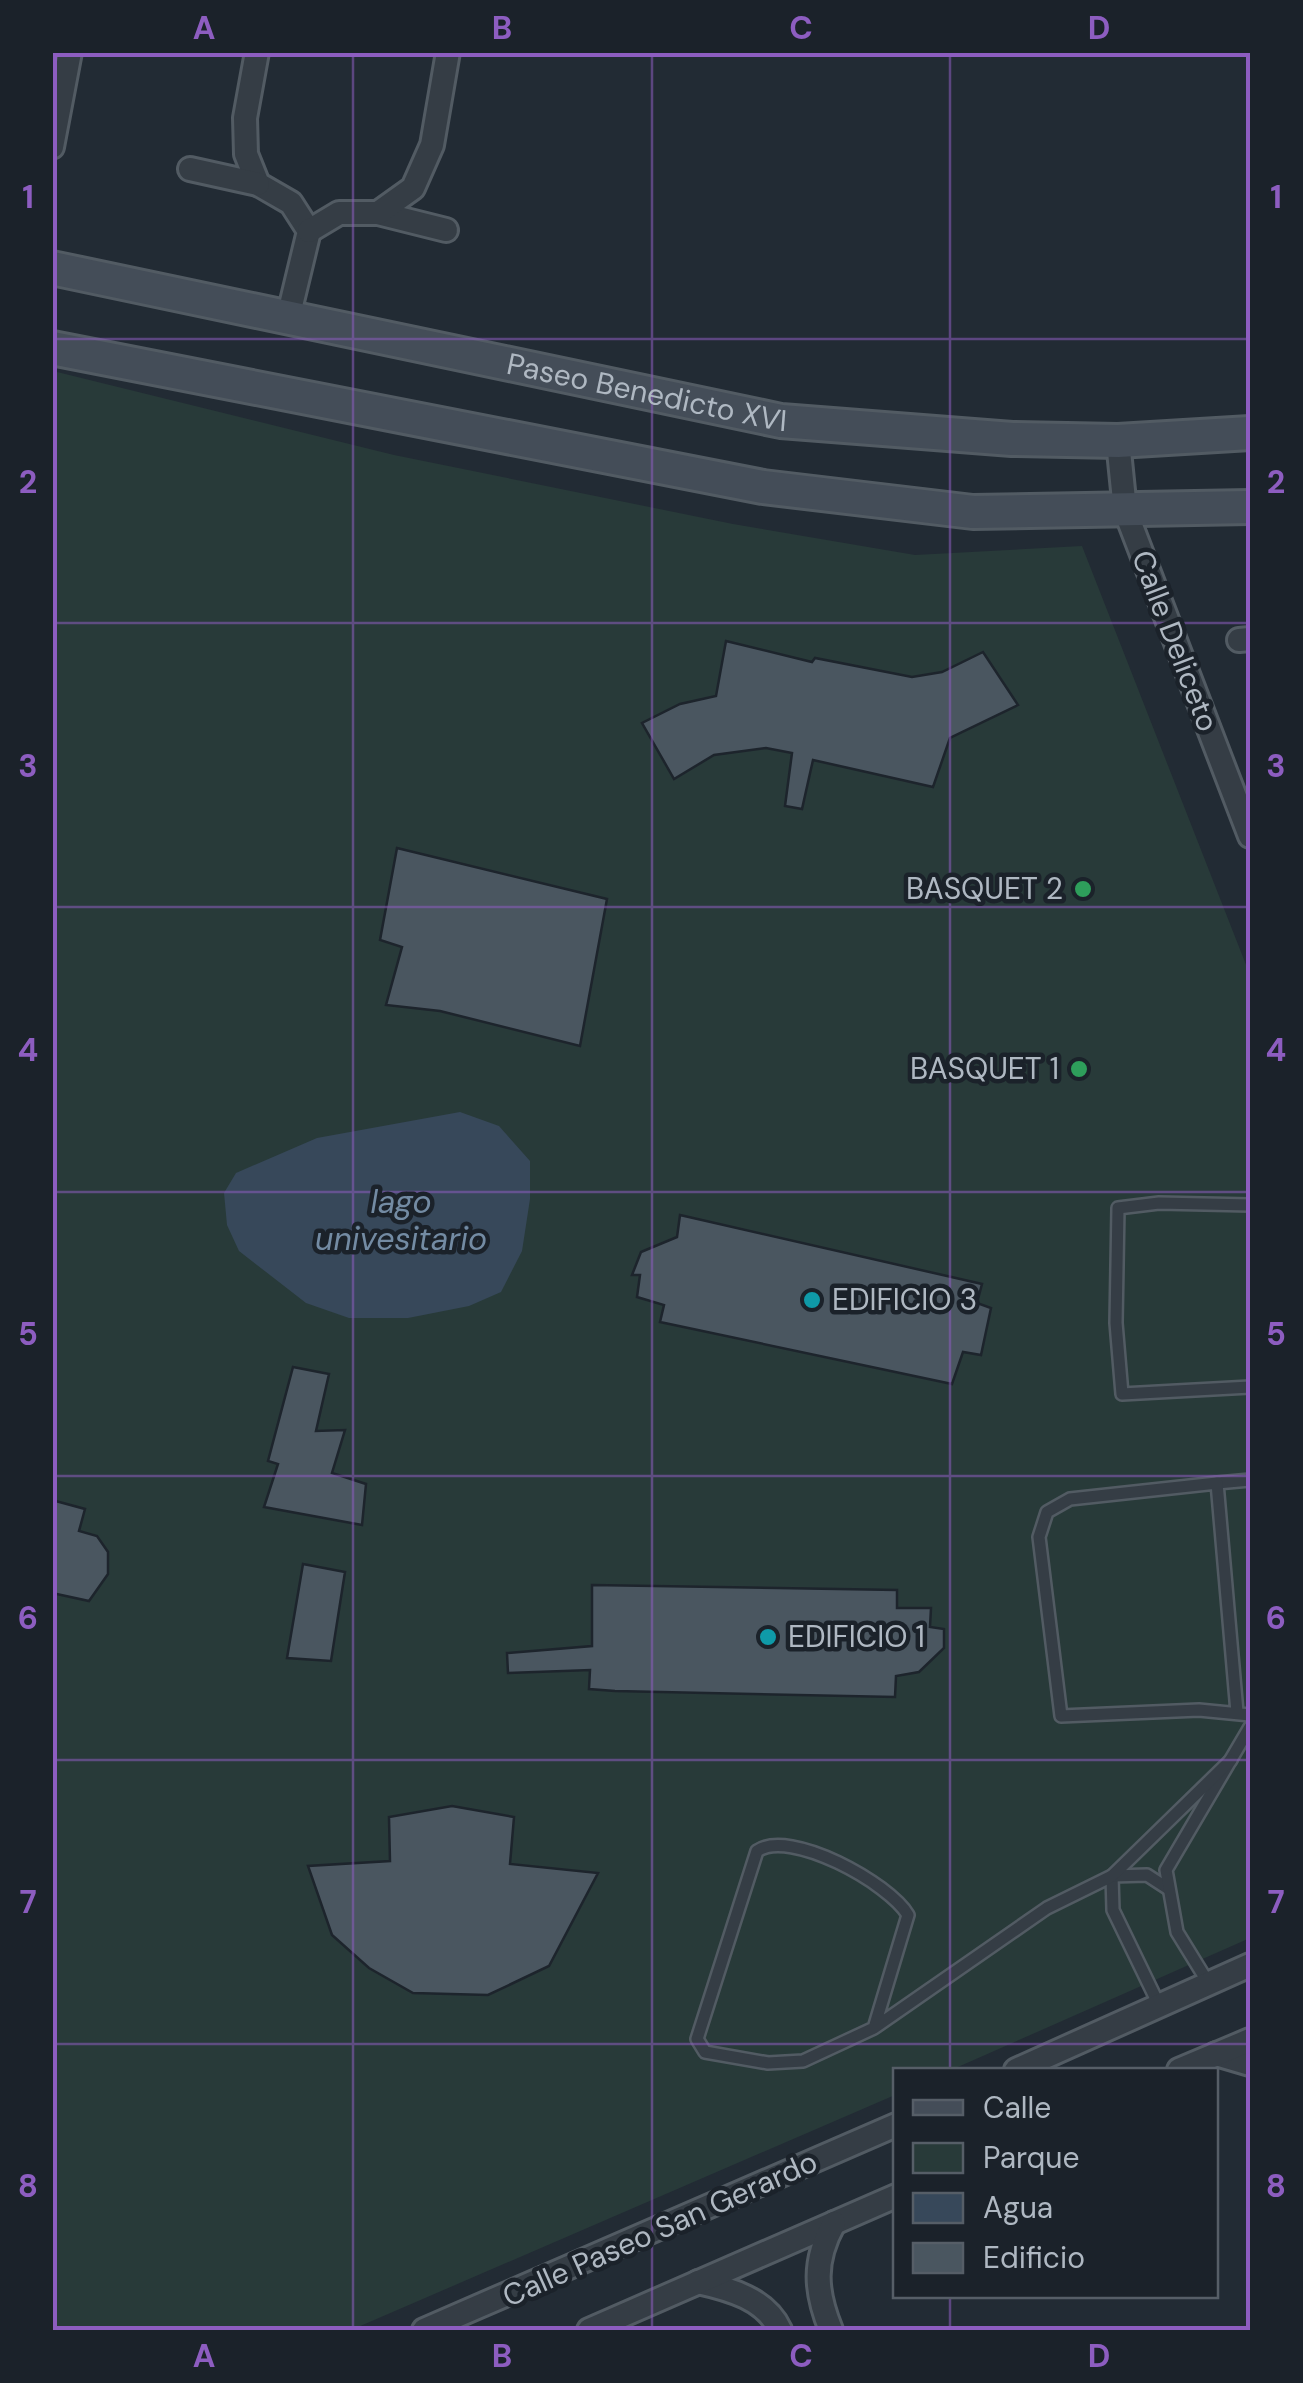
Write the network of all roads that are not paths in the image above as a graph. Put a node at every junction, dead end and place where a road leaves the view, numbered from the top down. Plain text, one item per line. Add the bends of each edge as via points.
1 (70, 52) edge
2 (257, 52) edge
3 (448, 52) edge
4 (52, 148) edge
5 (190, 169) dead end
6 (258, 184) junction
7 (378, 213) junction
8 (309, 230) junction
9 (446, 230) dead end
10 (52, 268) edge
11 (288, 318) junction
12 (52, 348) edge
13 (1250, 433) edge
14 (1118, 441) junction
15 (1250, 508) edge
16 (1125, 510) junction
17 (1250, 836) edge
18 (1250, 1205) edge
19 (1250, 1387) edge
20 (1250, 1480) edge
21 (1217, 1483) junction
22 (1237, 1712) junction
23 (1250, 1715) edge
24 (1250, 1727) edge
25 (1230, 1760) junction
26 (1112, 1876) junction
27 (1167, 1888) junction
28 (1250, 1966) edge
29 (1209, 1984) junction
30 (1160, 2006) junction
31 (874, 2028) junction
32 (1250, 2040) edge
33 (1216, 2054) junction
34 (1250, 2064) edge
35 (1020, 2068) edge
36 (1184, 2068) edge
37 (893, 2126) edge
38 (893, 2197) edge
39 (834, 2222) junction
40 (698, 2282) junction
41 (424, 2330) edge
42 (589, 2330) edge
43 (780, 2330) edge
44 (831, 2330) edge

1 - 4 street
2 - 6 street via 245,118 246,154
3 - 7 street via 424,168 413,188
5 - 6 street
6 - 8 street via 291,203
7 - 8 street via 338,213
7 - 9 street
8 - 11 street
10 - 11 street, Paseo Benedicto XVI
11 - 14 street, Paseo Benedicto XVI via 781,421
12 - 16 street via 763,487 974,512
13 - 14 street, Paseo Benedicto XVI
14 - 16 street, Calle Deliceto
15 - 16 street
16 - 17 street, Calle Deliceto
18 - 19 lane via 1118,1208 1115,1276 1122,1394
20 - 21 lane
21 - 22 lane
21 - 22 lane via 1070,1499 1047,1512 1039,1536 1060,1716
22 - 23 lane
24 - 25 lane
25 - 26 lane
25 - 27 lane via 1175,1850
26 - 27 lane via 1147,1875
26 - 30 lane via 1113,1910
26 - 31 lane via 1047,1908
27 - 29 lane via 1178,1932
28 - 29 street
29 - 30 street
30 - 35 street
31 - 31 lane via 804,2061 768,2063 704,2052 698,2039 756,1852 768,1844 786,1844 862,1875 898,1899 908,1915
32 - 33 street
33 - 34 street
33 - 36 street
37 - 41 street, Calle Paseo San Gerardo
38 - 39 street
39 - 40 street
39 - 44 street via 816,2281
40 - 42 street
40 - 43 street via 743,2295

